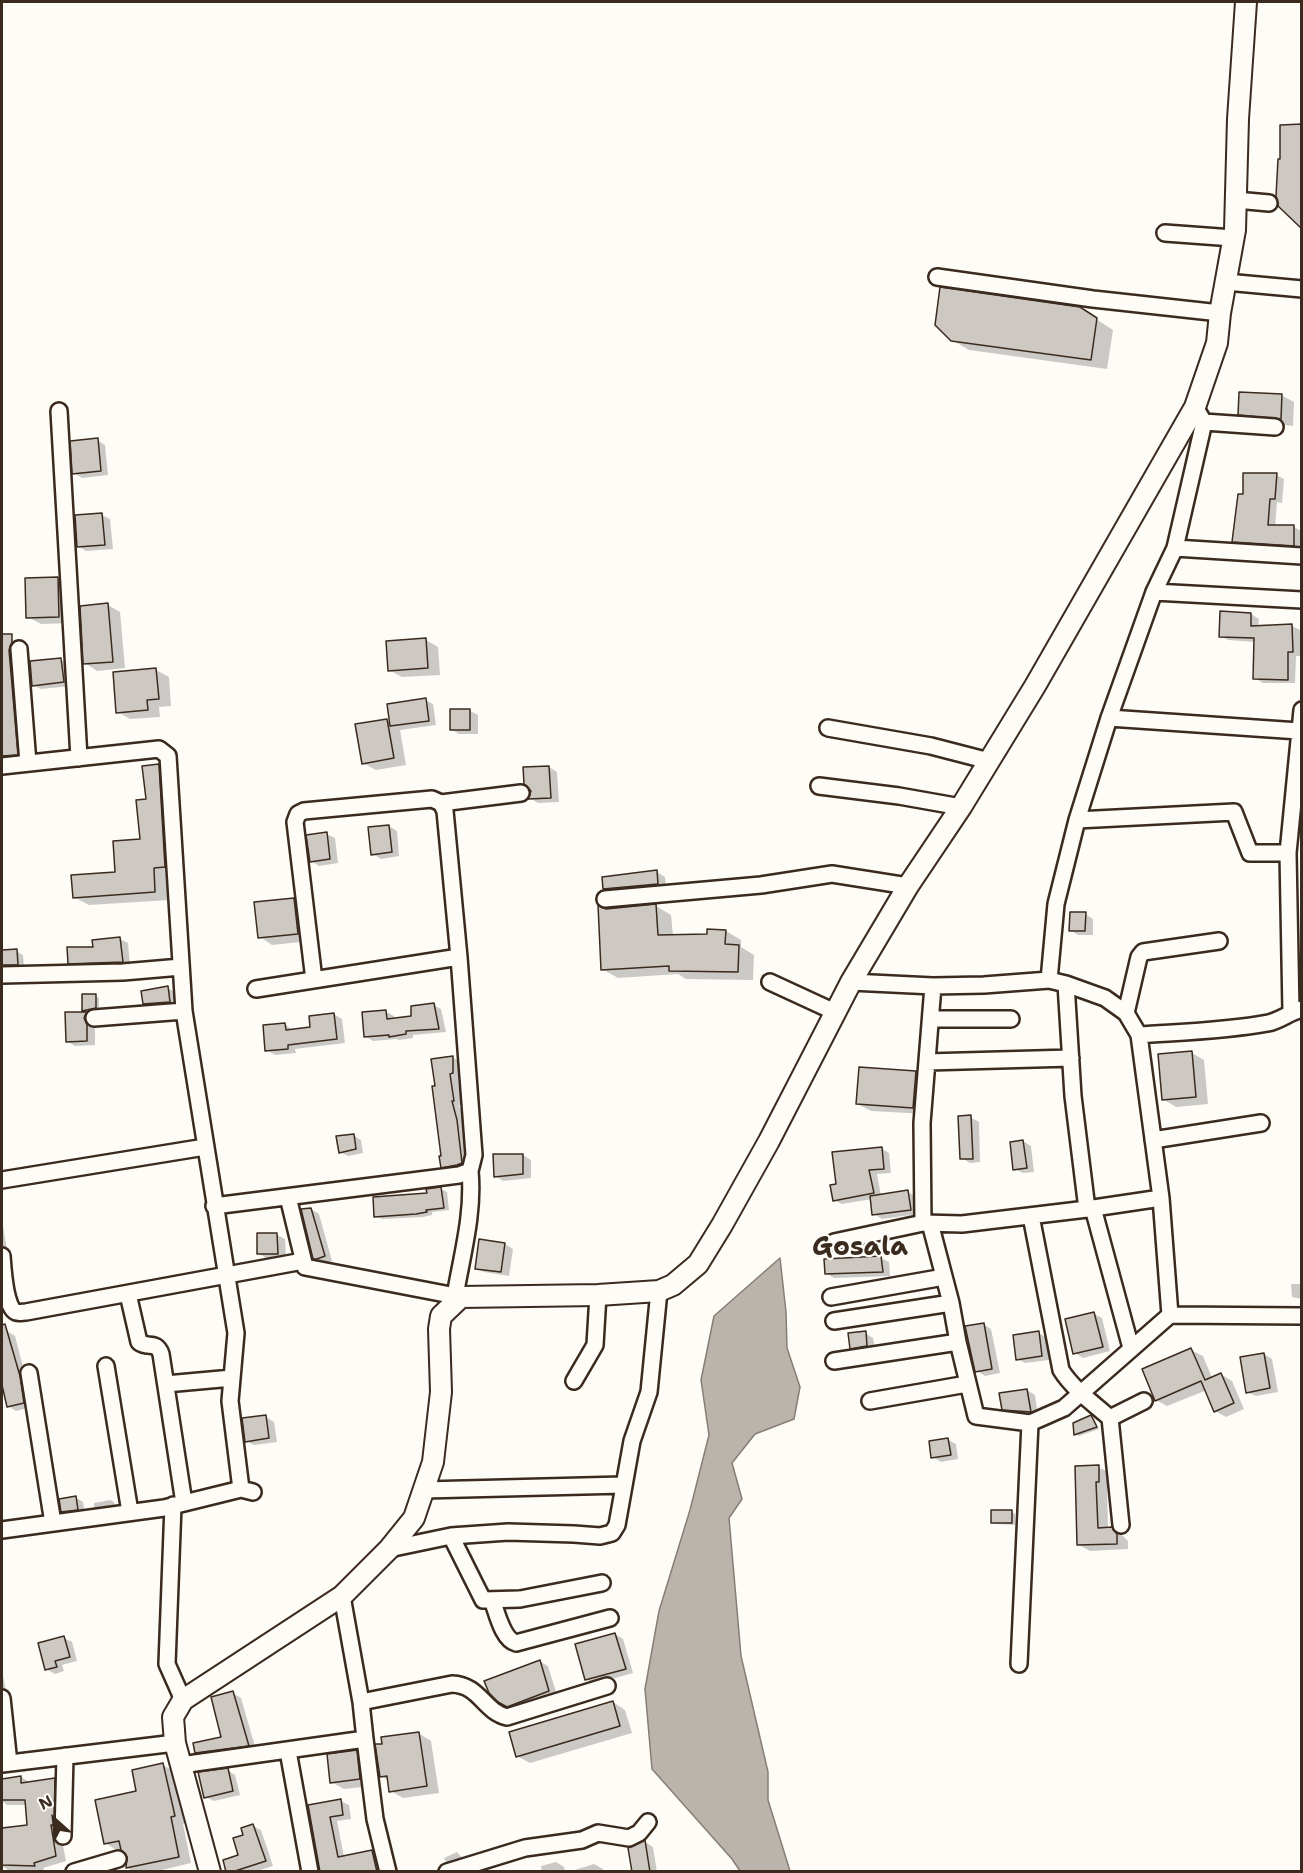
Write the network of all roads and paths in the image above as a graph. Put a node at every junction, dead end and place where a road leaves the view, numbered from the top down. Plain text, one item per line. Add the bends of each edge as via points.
1 (1246, 2) edge
2 (1236, 200) junction
3 (1269, 203) dead end
4 (1165, 233) dead end
5 (1233, 238) junction
6 (937, 277) dead end
7 (1226, 282) junction
8 (1302, 289) edge
9 (1220, 313) junction
10 (59, 411) dead end
11 (1200, 415) junction
12 (1275, 427) dead end
13 (1175, 548) junction
14 (1302, 556) edge
15 (1154, 592) junction
16 (1302, 600) edge
17 (19, 649) dead end
18 (1302, 710) edge
19 (1108, 718) junction
20 (828, 728) dead end
21 (1299, 731) junction
22 (79, 758) junction
23 (989, 762) junction
24 (28, 763) junction
25 (2, 766) edge
26 (819, 786) dead end
27 (521, 793) dead end
28 (441, 803) junction
29 (961, 807) junction
30 (1077, 820) junction
31 (1288, 853) junction
32 (908, 886) junction
33 (605, 899) dead end
34 (1219, 941) dead end
35 (459, 957) junction
36 (181, 967) junction
37 (2, 975) edge
38 (314, 980) junction
39 (1048, 980) junction
40 (770, 982) dead end
41 (851, 982) junction
42 (1066, 984) junction
43 (933, 986) junction
44 (256, 989) dead end
45 (1296, 1010) edge
46 (184, 1011) junction
47 (835, 1012) junction
48 (1126, 1013) junction
49 (94, 1018) dead end
50 (931, 1018) junction
51 (1011, 1019) dead end
52 (1139, 1035) junction
53 (1071, 1058) junction
54 (927, 1062) junction
55 (1261, 1123) dead end
56 (1153, 1140) junction
57 (205, 1147) junction
58 (470, 1171) junction
59 (2, 1180) edge
60 (288, 1197) junction
61 (1161, 1198) junction
62 (214, 1206) junction
63 (1090, 1209) junction
64 (1031, 1216) junction
65 (926, 1223) junction
66 (834, 1242) dead end
67 (2, 1256) edge
68 (303, 1261) junction
69 (225, 1276) junction
70 (944, 1277) junction
71 (659, 1291) junction
72 (128, 1294) junction
73 (598, 1295) junction
74 (458, 1297) junction
75 (831, 1297) dead end
76 (951, 1303) junction
77 (1170, 1315) junction
78 (1302, 1316) edge
79 (834, 1321) dead end
80 (958, 1342) junction
81 (1131, 1348) junction
82 (834, 1361) dead end
83 (105, 1366) dead end
84 (29, 1373) dead end
85 (232, 1378) junction
86 (574, 1381) dead end
87 (166, 1384) junction
88 (967, 1384) junction
89 (1081, 1392) junction
90 (870, 1401) dead end
91 (1144, 1401) dead end
92 (1110, 1418) junction
93 (1030, 1423) junction
94 (623, 1485) junction
95 (423, 1490) junction
96 (179, 1504) junction
97 (130, 1512) junction
98 (53, 1523) junction
99 (1120, 1525) dead end
100 (2, 1530) edge
101 (451, 1536) junction
102 (389, 1549) junction
103 (602, 1583) dead end
104 (342, 1596) junction
105 (492, 1600) junction
106 (610, 1618) dead end
107 (1019, 1664) dead end
108 (607, 1686) dead end
109 (2, 1698) edge
110 (183, 1700) junction
111 (361, 1702) junction
112 (365, 1739) junction
113 (175, 1743) junction
114 (288, 1751) junction
115 (65, 1756) junction
116 (5, 1763) edge
117 (181, 1765) junction
118 (648, 1822) dead end
119 (63, 1836) dead end
120 (118, 1859) dead end
121 (74, 1872) edge
122 (210, 1872) edge
123 (310, 1872) edge
124 (388, 1872) edge
125 (447, 1872) edge

1 - 2 main road
2 - 3 street
2 - 5 main road
4 - 5 street
5 - 7 main road
6 - 9 street
7 - 8 street
7 - 9 main road
9 - 11 main road
10 - 22 street
11 - 12 street
11 - 13 street
11 - 23 main road
13 - 14 street
13 - 15 street
15 - 16 street
15 - 19 street
17 - 24 street
18 - 21 street
19 - 21 street
19 - 30 street
20 - 23 street via 931,746
21 - 31 street
22 - 24 street
22 - 36 street via 159,749 168,756
23 - 29 main road
24 - 25 street
26 - 29 street
27 - 28 street
28 - 35 street via 445,811
28 - 38 street via 432,800 298,814 295,822
29 - 32 main road
30 - 31 street via 1234,812 1250,853
30 - 39 street via 1056,904
31 - 45 street
32 - 33 street via 832,874 761,885
32 - 41 main road
34 - 48 street via 1143,952
35 - 38 street
35 - 58 street via 474,1155
36 - 37 street
36 - 46 street
38 - 44 street
39 - 42 street
39 - 43 street
40 - 47 street
41 - 43 street
41 - 47 main road
42 - 48 street via 1105,998
42 - 53 street
43 - 50 street
45 - 52 street via 1271,1023
46 - 49 street
46 - 57 street
47 - 71 main road via 769,1141 698,1264 673,1285
48 - 52 street
50 - 51 street
50 - 54 street
52 - 56 street
53 - 54 street
53 - 63 street
54 - 65 street via 922,1123
55 - 56 street
56 - 61 street
57 - 59 street
57 - 62 street
58 - 60 street
58 - 74 street via 470,1215
60 - 62 street
60 - 68 street
61 - 63 street
61 - 77 street
62 - 69 street
63 - 64 street
63 - 81 street
64 - 65 street via 962,1224
64 - 89 street via 1061,1370
65 - 66 street
65 - 70 street
67 - 72 street via 8,1301 16,1312
68 - 69 street
68 - 74 street via 305,1267
69 - 72 street
69 - 85 street via 236,1333
70 - 75 street
70 - 76 street
71 - 73 main road
71 - 94 street via 649,1392
72 - 87 street via 137,1338 143,1345 159,1347
73 - 74 main road
73 - 86 street via 595,1345
74 - 95 main road via 441,1316 441,1392 433,1462
76 - 79 street
76 - 80 street
77 - 78 street
77 - 81 street
80 - 82 street
80 - 88 street
81 - 89 street
83 - 97 street
84 - 98 street
85 - 87 street
85 - 96 street via 230,1401 247,1490
87 - 96 street
88 - 90 street
88 - 93 street via 976,1416
89 - 92 street
89 - 93 street via 1064,1408
91 - 92 street
92 - 99 street
93 - 107 street
94 - 95 street
94 - 101 street via 616,1525 606,1536 508,1532
95 - 102 main road via 414,1518
96 - 97 street
96 - 110 street via 167,1664
97 - 98 street
98 - 100 street
101 - 102 street
101 - 105 street via 483,1600
102 - 104 main road
103 - 105 street via 520,1599
104 - 110 main road
104 - 111 street
105 - 106 street via 507,1637 516,1643
108 - 111 street via 507,1717 461,1684
109 - 116 street
110 - 113 main road via 173,1717
111 - 112 street
112 - 114 street
112 - 124 street via 375,1819
113 - 115 street
113 - 117 main road
114 - 117 street
114 - 123 street
115 - 116 street
115 - 119 street
117 - 122 main road
118 - 125 street via 628,1838 598,1833 582,1840 525,1848
120 - 121 street

